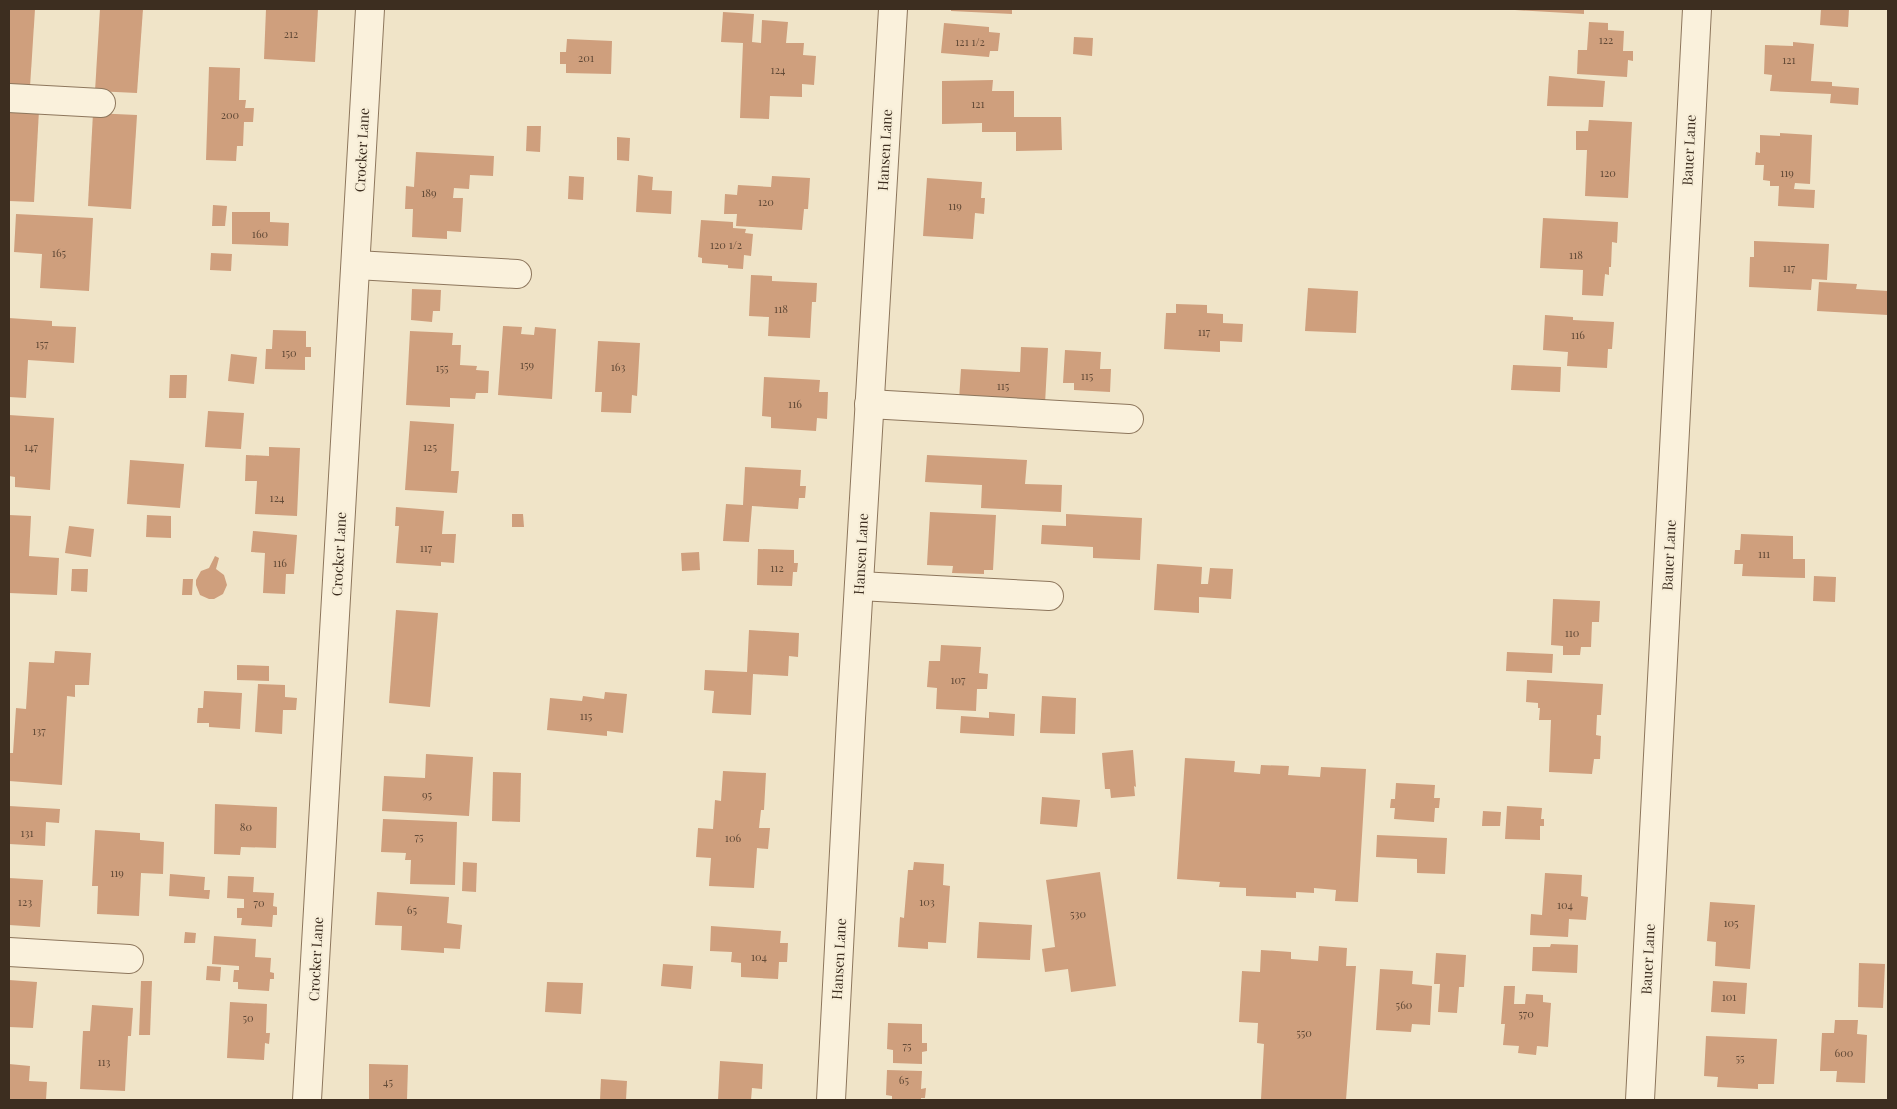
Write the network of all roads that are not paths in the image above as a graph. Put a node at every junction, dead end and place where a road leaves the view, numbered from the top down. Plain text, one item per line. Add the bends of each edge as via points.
1 (370, 9) edge
2 (893, 9) edge
3 (1697, 9) edge
4 (9, 98) edge
5 (101, 103) dead end
6 (356, 265) junction
7 (517, 274) dead end
8 (869, 404) junction
9 (1129, 419) dead end
10 (859, 586) junction
11 (1049, 596) dead end
12 (9, 952) edge
13 (129, 959) dead end
14 (307, 1100) edge
15 (831, 1100) edge
16 (1640, 1100) edge

1 - 6 street, Crocker Lane
2 - 8 street, Hansen Lane
3 - 16 street, Bauer Lane
4 - 5 street
6 - 7 street
6 - 14 street, Crocker Lane
8 - 9 street
8 - 10 street, Hansen Lane
10 - 11 street
10 - 15 street, Hansen Lane
12 - 13 street

